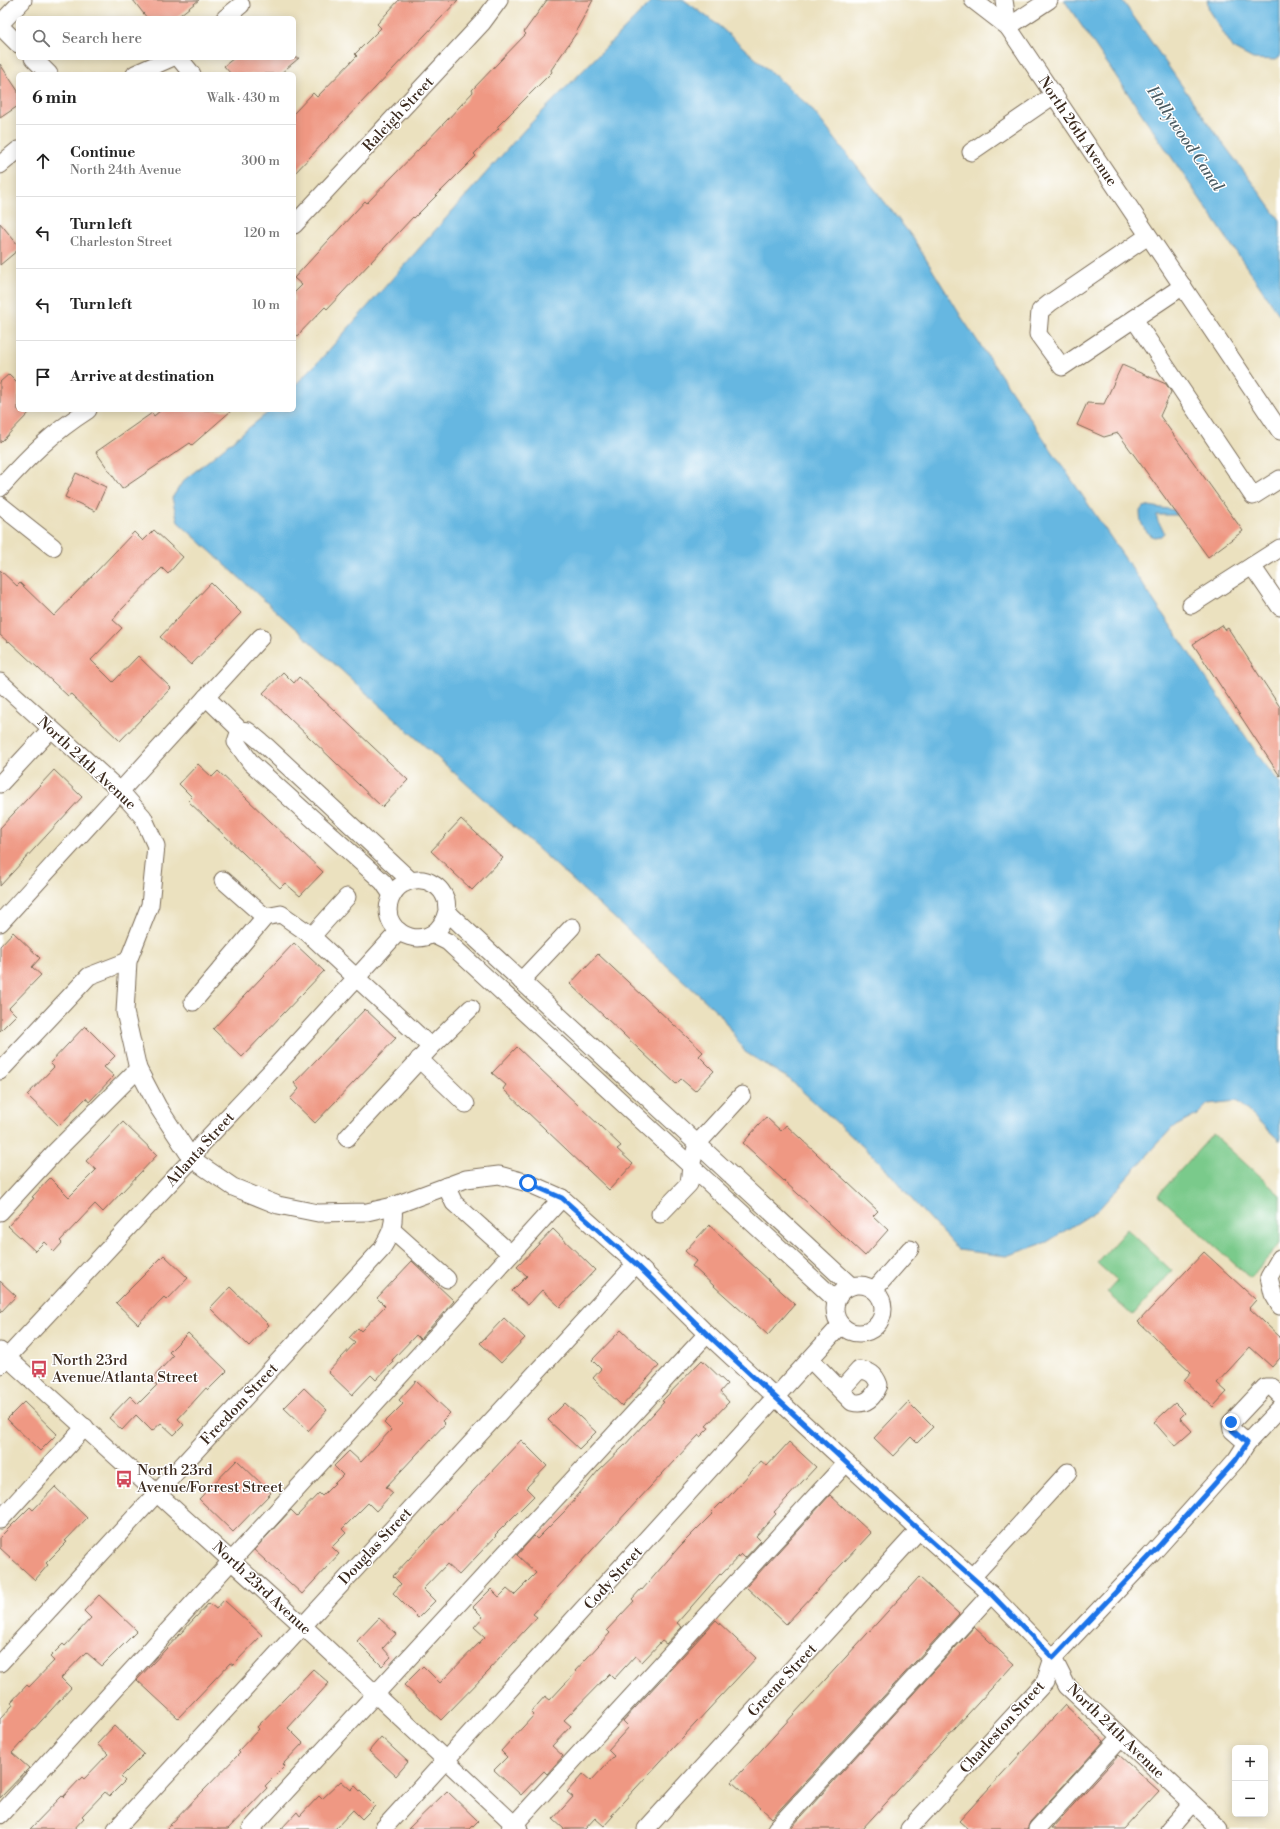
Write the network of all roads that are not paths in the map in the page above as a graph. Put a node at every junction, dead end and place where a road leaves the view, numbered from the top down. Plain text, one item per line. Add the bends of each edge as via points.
1 (23, 0) edge
2 (499, 0) edge
3 (973, 0) edge
4 (1004, 0) edge
5 (1049, 0) edge
6 (241, 5) dead end
7 (227, 16) edge
8 (0, 25) edge
9 (1008, 27) junction
10 (16, 42) edge
11 (35, 60) edge
12 (166, 60) edge
13 (181, 60) edge
14 (47, 72) edge
15 (140, 72) edge
16 (190, 72) edge
17 (1054, 95) junction
18 (16, 152) edge
19 (971, 152) dead end
20 (0, 165) edge
21 (296, 223) edge
22 (1148, 236) junction
23 (1182, 286) junction
24 (1134, 319) junction
25 (85, 412) edge
26 (1280, 431) edge
27 (1280, 479) edge
28 (0, 488) edge
29 (0, 505) edge
30 (53, 547) dead end
31 (1280, 548) edge
32 (1252, 566) junction
33 (1191, 605) dead end
34 (1280, 607) edge
35 (261, 636) dead end
36 (0, 682) edge
37 (206, 697) junction
38 (51, 729) junction
39 (240, 730) junction
40 (0, 784) edge
41 (120, 791) junction
42 (223, 880) dead end
43 (410, 880) junction
44 (392, 895) junction
45 (347, 897) dead end
46 (447, 911) junction
47 (265, 917) junction
48 (0, 923) edge
49 (572, 928) dead end
50 (399, 931) junction
51 (432, 934) junction
52 (312, 936) junction
53 (128, 961) junction
54 (356, 978) junction
55 (522, 981) junction
56 (193, 1002) dead end
57 (471, 1008) dead end
58 (425, 1053) junction
59 (138, 1069) junction
60 (0, 1071) edge
61 (742, 1095) dead end
62 (466, 1104) dead end
63 (347, 1138) dead end
64 (697, 1144) junction
65 (192, 1159) junction
66 (691, 1166) junction
67 (446, 1186) junction
68 (562, 1198) junction
69 (393, 1206) junction
70 (0, 1212) edge
71 (660, 1214) dead end
72 (392, 1230) junction
73 (910, 1249) dead end
74 (511, 1254) junction
75 (1280, 1258) edge
76 (636, 1264) junction
77 (447, 1279) dead end
78 (851, 1286) junction
79 (874, 1290) junction
80 (836, 1300) junction
81 (1280, 1306) edge
82 (841, 1326) junction
83 (707, 1334) junction
84 (2, 1358) edge
85 (811, 1360) junction
86 (841, 1390) dead end
87 (1280, 1395) edge
88 (776, 1397) junction
89 (1280, 1408) edge
90 (85, 1428) junction
91 (1247, 1443) junction
92 (846, 1463) junction
93 (1068, 1472) dead end
94 (157, 1492) junction
95 (0, 1520) edge
96 (919, 1530) junction
97 (232, 1560) junction
98 (972, 1577) junction
99 (991, 1594) junction
100 (302, 1625) junction
101 (1053, 1658) junction
102 (0, 1663) edge
103 (375, 1694) junction
104 (1121, 1737) junction
105 (447, 1760) junction
106 (1192, 1804) junction
107 (0, 1815) edge
108 (515, 1827) edge
109 (116, 1829) edge
110 (251, 1829) edge
111 (383, 1829) edge
112 (646, 1829) edge
113 (776, 1829) edge
114 (909, 1829) edge
115 (1037, 1829) edge
116 (1170, 1829) edge
117 (1220, 1829) edge

1 - 8 street
2 - 21 street, Raleigh Street via 482,23
3 - 9 street, North 26th Avenue
4 - 9 street, North 26th Avenue
5 - 9 street
6 - 7 street
8 - 10 street
9 - 17 street, North 26th Avenue
11 - 14 street
12 - 15 street
13 - 16 street
17 - 19 street
17 - 22 street, North 26th Avenue
18 - 20 street
22 - 23 street, North 26th Avenue
22 - 24 street via 1050,302 1040,311 1038,334 1062,367
23 - 24 street
23 - 26 street, North 26th Avenue
24 - 27 street via 1253,496
25 - 28 street via 31,453
29 - 30 street
31 - 32 street
32 - 33 street
32 - 34 street
35 - 37 street
36 - 38 street, North 24th Avenue
37 - 39 street
37 - 41 street
38 - 40 street
38 - 41 street, North 24th Avenue
39 - 43 street via 248,731 266,746
39 - 44 street via 236,742 251,763 383,882
41 - 48 street
41 - 53 street, North 24th Avenue via 143,817 156,846 150,905
42 - 47 street
43 - 44 street
43 - 46 street via 432,883 441,890 446,900
44 - 50 street via 389,914 392,924
45 - 52 street
46 - 51 street via 440,928
46 - 55 street
47 - 52 street via 281,914
47 - 56 street
49 - 55 street
50 - 51 street via 415,938 424,938
50 - 54 street, Atlanta Street
51 - 66 street via 448,942
52 - 54 street
53 - 59 street, North 24th Avenue via 125,1012
53 - 60 street via 89,976
54 - 58 street
54 - 65 street, Atlanta Street via 201,1145
55 - 64 street
57 - 58 street
58 - 62 street
58 - 63 street
59 - 65 street, North 24th Avenue via 158,1107
59 - 70 street via 55,1152
61 - 64 street
64 - 66 street
64 - 78 street
65 - 69 street, North 24th Avenue via 233,1187 278,1205 318,1213 367,1212
65 - 84 street, Atlanta Street
66 - 71 street via 688,1184
66 - 80 street
67 - 68 street, North 24th Avenue via 466,1179 499,1175 528,1183
67 - 69 street, North 24th Avenue
67 - 74 street via 454,1203
68 - 74 street
68 - 76 street, North 24th Avenue
69 - 72 street, Freedom Street
72 - 77 street
72 - 94 street, Freedom Street via 381,1250
73 - 79 street
74 - 97 street
75 - 81 street via 1269,1278 1273,1294
76 - 83 street, North 24th Avenue
76 - 100 street, Douglas Street
78 - 79 street via 867,1286
78 - 80 street
79 - 82 street via 879,1296 882,1311 876,1325 855,1333
80 - 82 street via 836,1318
82 - 85 street, Cody Street
83 - 88 street, North 24th Avenue
83 - 103 street
84 - 90 street, North 23rd Avenue
85 - 86 street
85 - 88 street, Cody Street
87 - 91 street via 1272,1387 1265,1387 1231,1422 1232,1430
88 - 92 street, North 24th Avenue
88 - 105 street, Cody Street
89 - 91 street, Charleston Street
90 - 94 street, North 23rd Avenue
90 - 95 street
91 - 101 street, Charleston Street via 1236,1460 1170,1534
92 - 96 street, North 24th Avenue
92 - 108 street
93 - 98 street
94 - 97 street, North 23rd Avenue
94 - 102 street, Freedom Street
96 - 98 street, North 24th Avenue
96 - 112 street, Greene Street
97 - 100 street, North 23rd Avenue
97 - 107 street
98 - 99 street, North 24th Avenue
99 - 101 street, North 24th Avenue
99 - 113 street
100 - 103 street, North 23rd Avenue
100 - 109 street, Douglas Street
101 - 104 street, North 24th Avenue via 1067,1686
101 - 114 street, Charleston Street via 1045,1682
103 - 105 street, North 23rd Avenue
103 - 110 street
104 - 106 street, North 24th Avenue
104 - 115 street
105 - 108 street, North 23rd Avenue
105 - 111 street, Cody Street
106 - 116 street
106 - 117 street, North 24th Avenue

